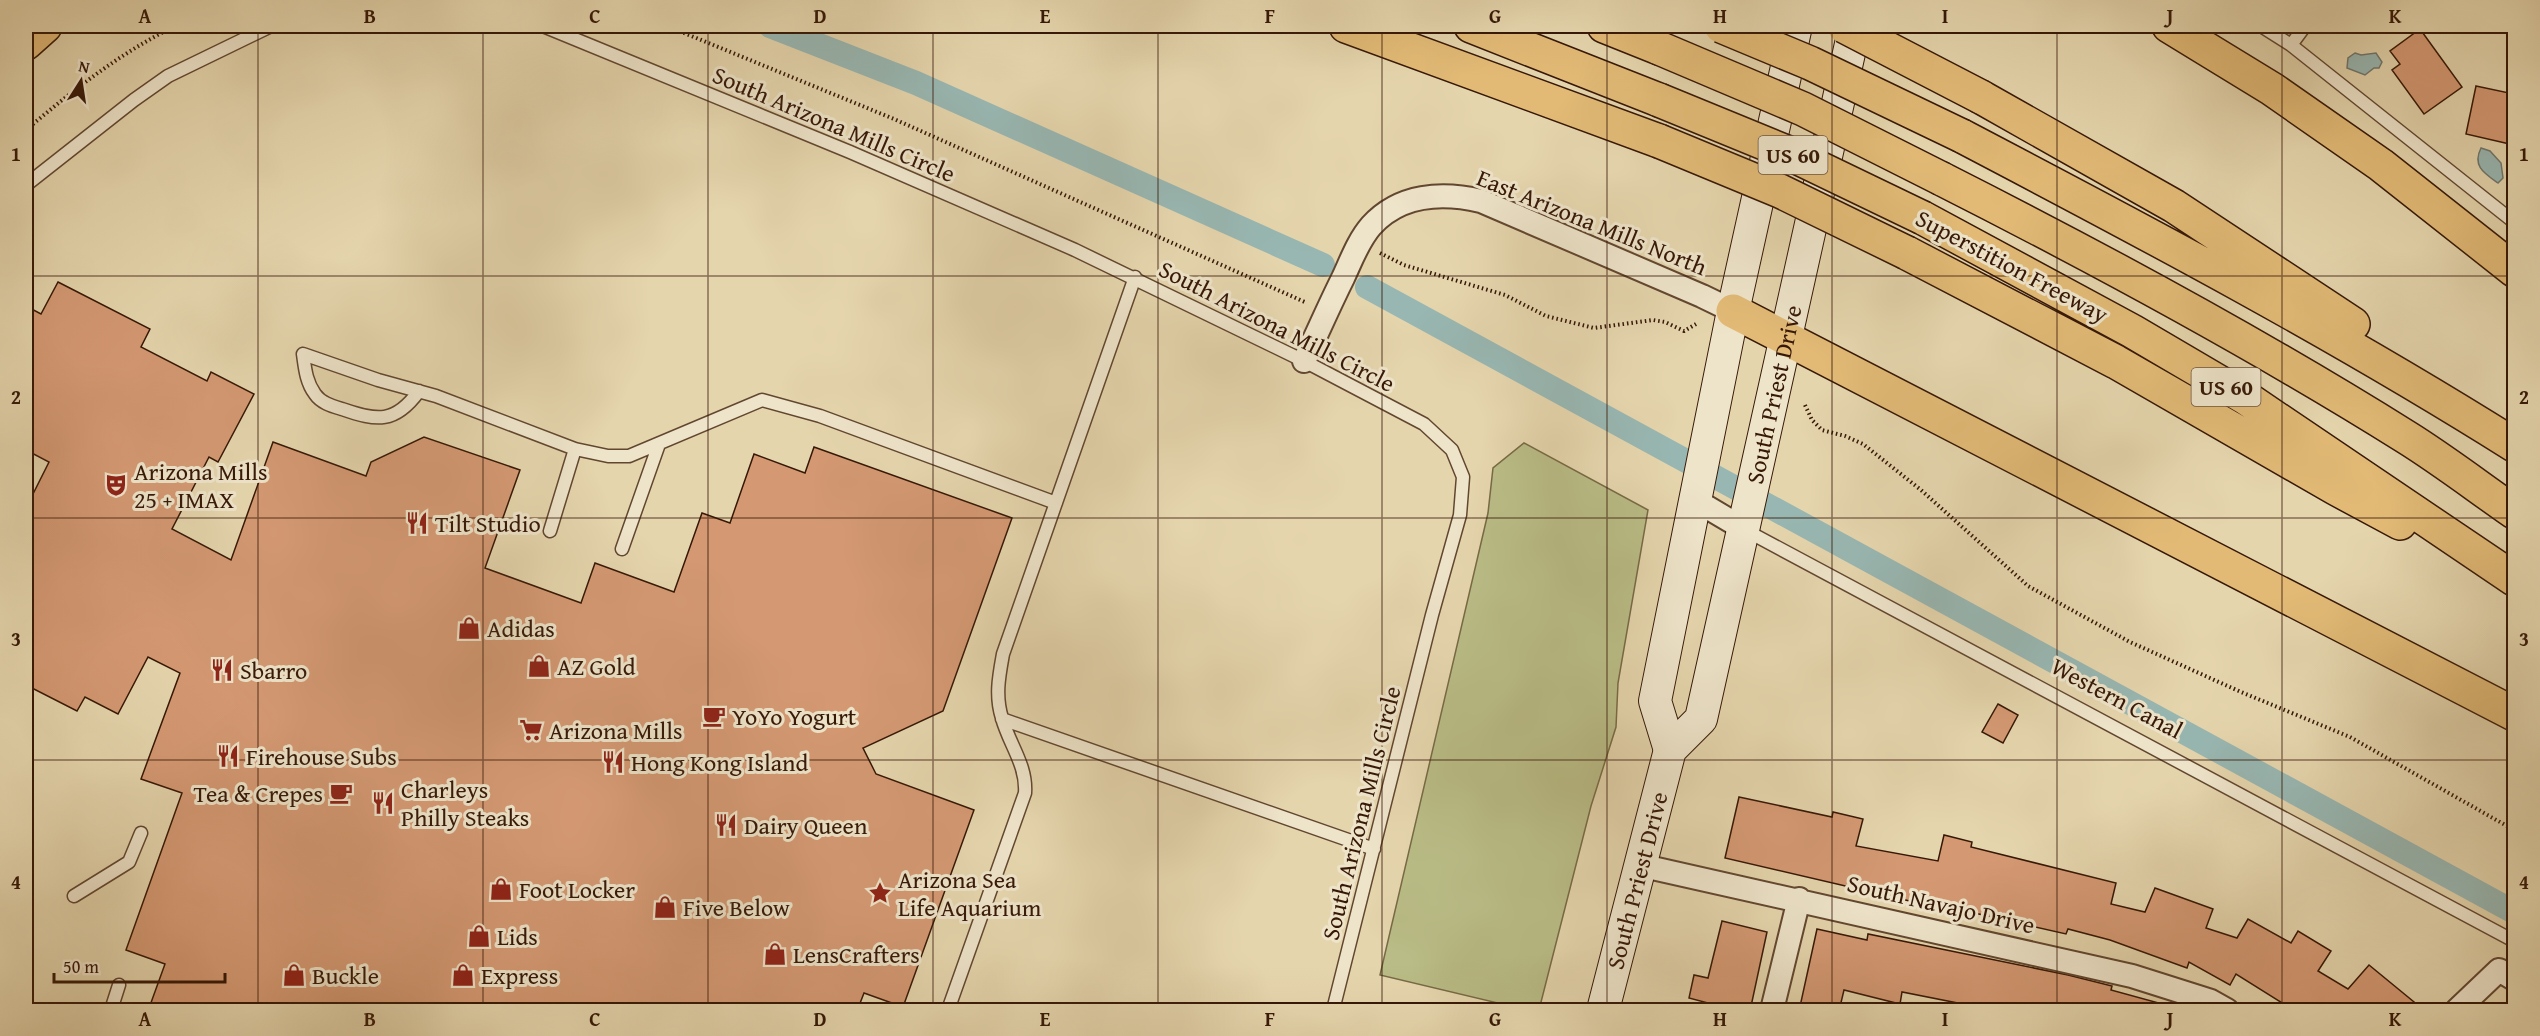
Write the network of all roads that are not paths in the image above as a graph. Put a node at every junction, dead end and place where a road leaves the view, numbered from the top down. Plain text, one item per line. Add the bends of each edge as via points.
1 (45, 26) edge
2 (271, 26) edge
3 (543, 26) edge
4 (1346, 26) edge
5 (1472, 26) edge
6 (1502, 26) edge
7 (1604, 26) edge
8 (1721, 26) edge
9 (1797, 26) edge
10 (1844, 26) edge
11 (1855, 26) edge
12 (2169, 26) edge
13 (2261, 26) edge
14 (2304, 26) edge
15 (26, 43) edge
16 (2291, 45) junction
17 (1659, 100) junction
18 (26, 185) edge
19 (2514, 222) edge
20 (2514, 270) edge
21 (1135, 278) junction
22 (1732, 311) junction
23 (1785, 340) junction
24 (1304, 362) junction
25 (419, 391) junction
26 (2514, 437) edge
27 (659, 444) junction
28 (2514, 446) edge
29 (575, 449) junction
30 (1696, 496) junction
31 (1056, 503) junction
32 (2514, 512) edge
33 (1745, 524) junction
34 (550, 531) dead end
35 (622, 549) dead end
36 (2514, 579) edge
37 (2514, 584) edge
38 (2514, 714) edge
39 (1002, 719) junction
40 (1670, 750) junction
41 (141, 833) dead end
42 (1374, 849) junction
43 (1639, 865) junction
44 (74, 896) dead end
45 (1799, 899) junction
46 (2514, 941) edge
47 (2506, 975) edge
48 (119, 985) dead end
49 (111, 1011) edge
50 (948, 1011) edge
51 (1333, 1011) edge
52 (1603, 1011) edge
53 (1772, 1011) edge
54 (2227, 1011) edge
55 (2457, 1011) edge

1 - 15 highway
2 - 18 lane via 168,76
3 - 21 lane, South Arizona Mills Circle via 850,152
4 - 37 highway, bridge via 1659,141 1780,191 2116,362 2335,488
5 - 17 highway, Superstition Freeway / US 60
6 - 17 highway
7 - 32 highway, bridge via 1803,109 2140,282 2407,438
8 - 28 highway, bridge via 1810,63 1962,136 2167,243 2312,324
9 - 22 main road
10 - 26 highway, bridge via 1981,97 2174,207 2374,338
11 - 23 main road, South Priest Drive
12 - 20 highway via 2272,89 2381,165
13 - 16 lane
14 - 16 lane
16 - 19 lane
17 - 36 highway, Superstition Freeway / US 60, bridge via 1786,152 1923,218 2132,330 2246,398
21 - 24 lane, South Arizona Mills Circle
21 - 31 lane
22 - 23 highway
22 - 24 street, East Arizona Mills North via 1481,201 1461,196 1416,198 1397,206 1370,227
22 - 30 main road
23 - 33 main road, South Priest Drive
23 - 38 highway
24 - 42 lane, South Arizona Mills Circle via 1424,424 1452,450 1463,477 1460,515 1431,615
25 - 25 lane via 303,354 305,374 315,394 327,404 370,418 380,419 394,413 410,404
25 - 29 lane
27 - 29 lane via 629,456
27 - 31 lane via 762,400 820,416
27 - 35 lane
29 - 34 lane
30 - 33 street, Western Canal
30 - 40 main road via 1655,701
31 - 39 lane via 1003,654 997,688
33 - 40 main road, South Priest Drive via 1701,719
33 - 46 lane, Western Canal
39 - 42 lane
39 - 50 lane via 1021,761 1025,793
40 - 43 main road, South Priest Drive
41 - 44 lane via 129,862
42 - 51 lane, South Arizona Mills Circle
43 - 45 street, South Navajo Drive
43 - 52 main road, South Priest Drive
45 - 53 street
45 - 54 street, South Navajo Drive via 2132,975 2211,1001
47 - 55 street
48 - 49 lane

